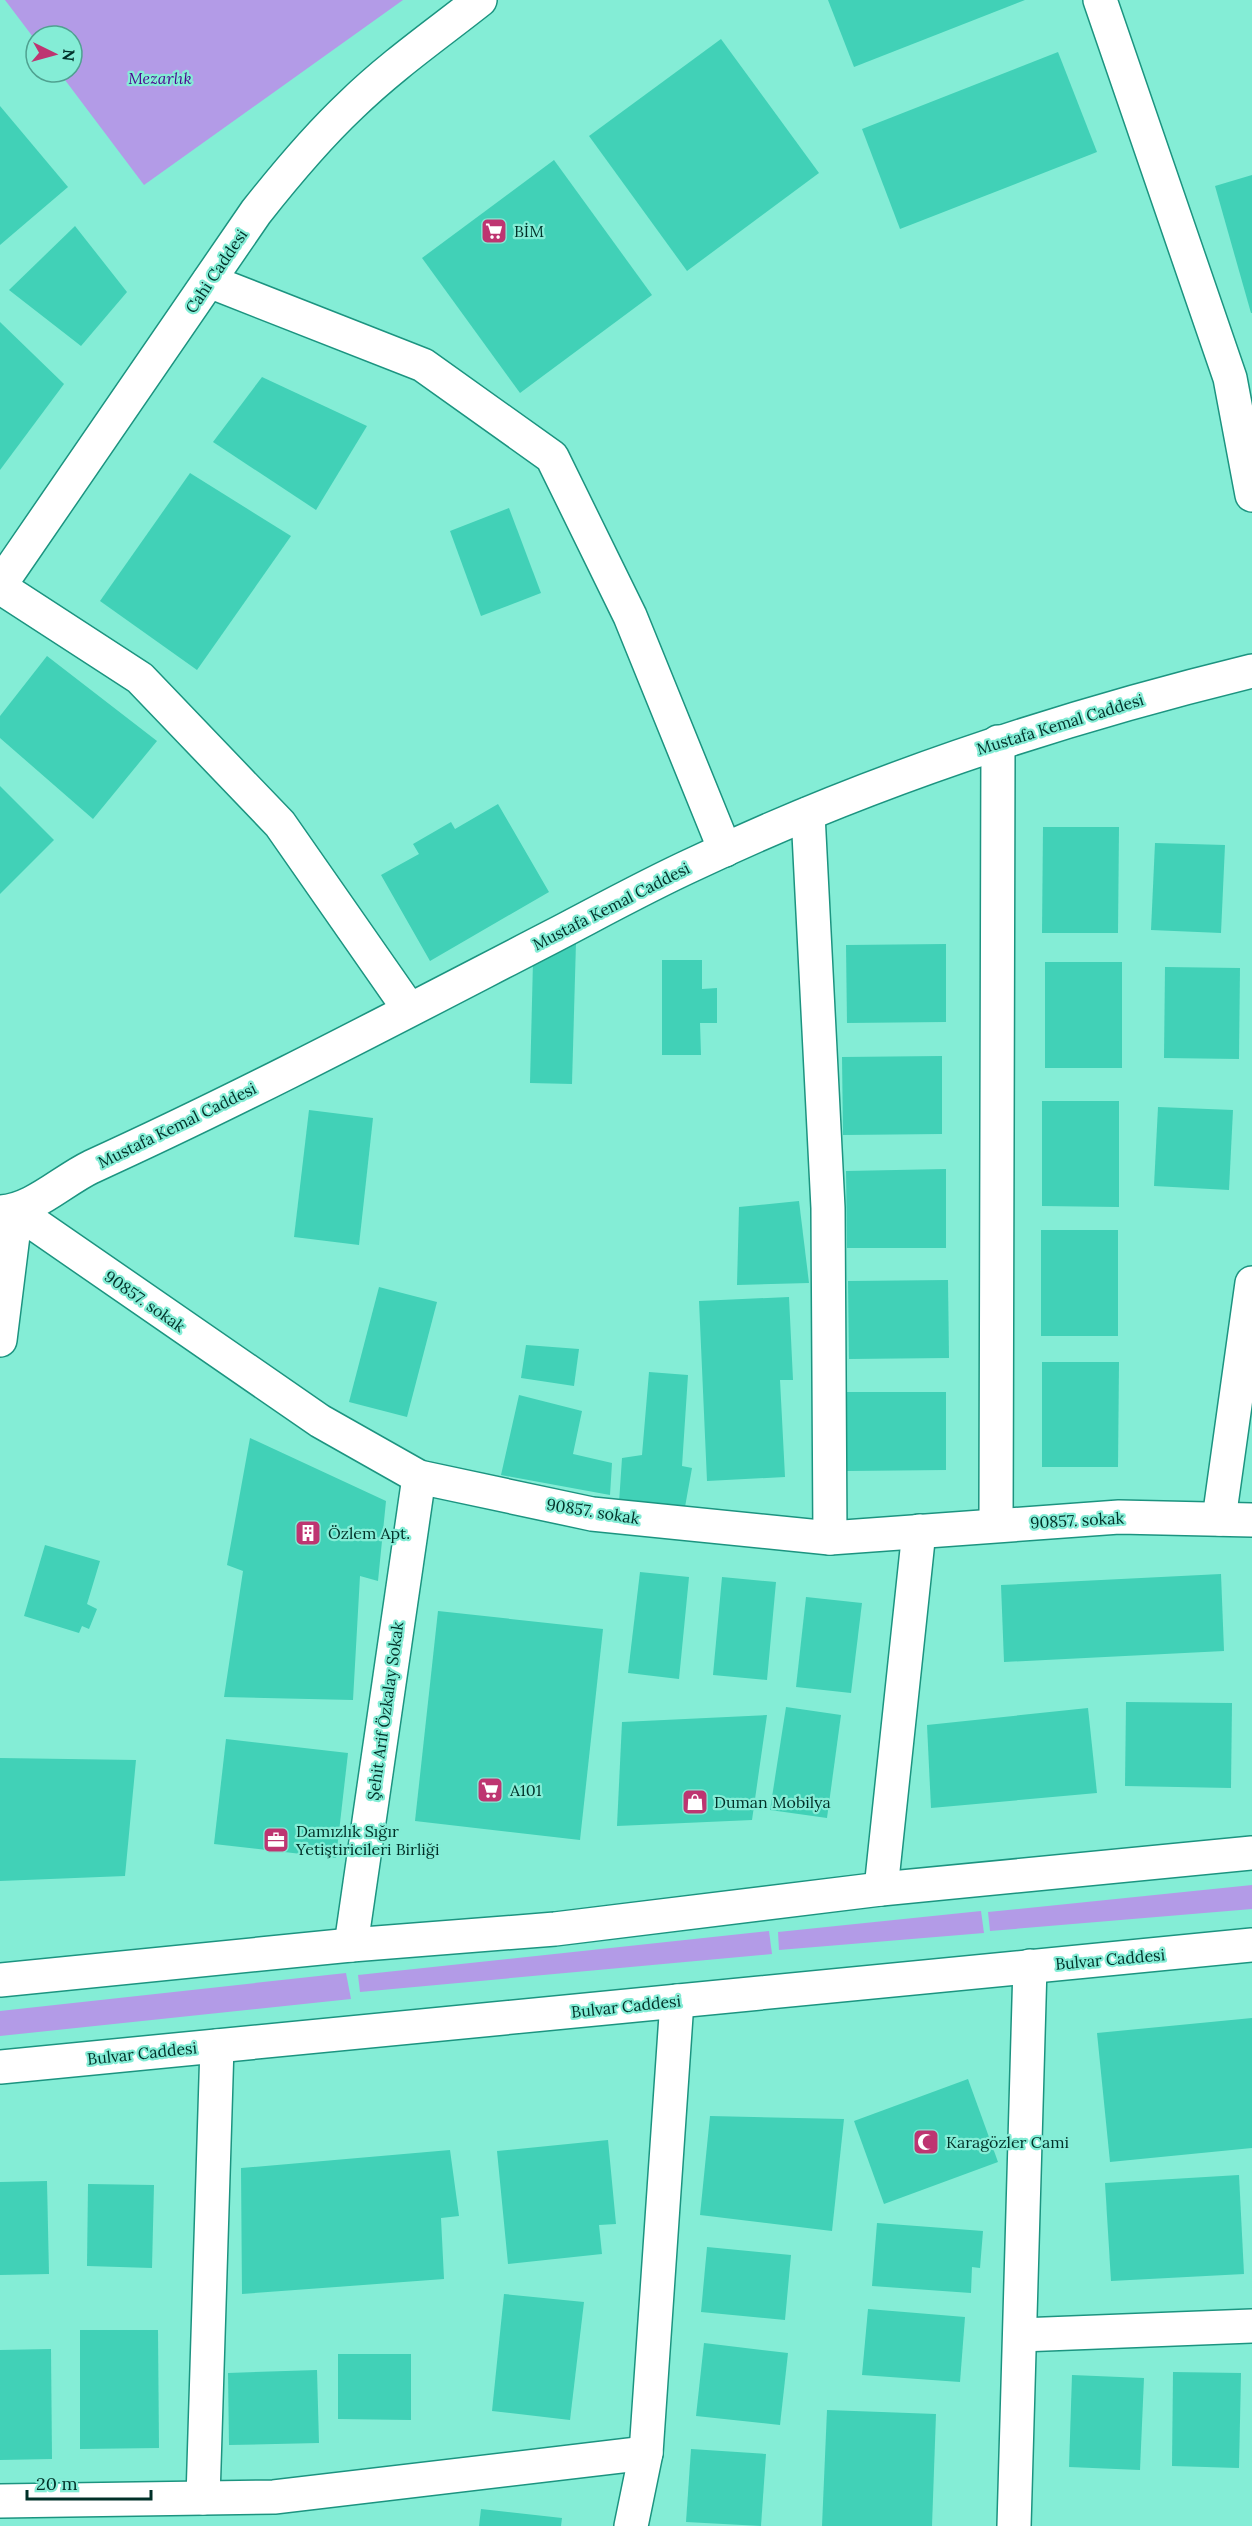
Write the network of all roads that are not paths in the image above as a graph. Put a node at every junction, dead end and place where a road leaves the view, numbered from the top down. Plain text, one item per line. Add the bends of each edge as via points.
1 (480, 0) edge
2 (1100, 0) edge
3 (209, 281) junction
4 (1252, 495) edge
5 (0, 586) edge
6 (1252, 671) edge
7 (998, 742) junction
8 (808, 814) junction
9 (725, 850) junction
10 (409, 1009) junction
11 (8, 1211) edge
12 (1252, 1283) edge
13 (0, 1340) edge
14 (419, 1477) junction
15 (1219, 1519) junction
16 (1252, 1520) edge
17 (996, 1525) junction
18 (919, 1531) junction
19 (830, 1538) junction
20 (1252, 1853) edge
21 (881, 1889) junction
22 (351, 1945) junction
23 (1252, 1945) edge
24 (1030, 1966) junction
25 (0, 1980) edge
26 (677, 2001) junction
27 (217, 2046) junction
28 (0, 2067) edge
29 (1252, 2326) edge
30 (1020, 2335) junction
31 (646, 2453) junction
32 (203, 2498) junction
33 (0, 2501) edge
34 (631, 2526) edge
35 (1014, 2526) edge

1 - 3 street, Cahi Caddesi via 351,104 256,212
2 - 4 street via 1230,378
3 - 5 street, Cahi Caddesi
3 - 9 street via 423,365 552,457 630,615
5 - 10 street via 140,678 280,824
6 - 7 street, Mustafa Kemal Caddesi via 1162,693
7 - 8 street, Mustafa Kemal Caddesi via 888,780
7 - 17 street
8 - 9 street, Mustafa Kemal Caddesi
8 - 19 street via 828,1208
9 - 10 street, Mustafa Kemal Caddesi
10 - 11 street, Mustafa Kemal Caddesi
11 - 13 street
11 - 14 street, 90857. sokak via 320,1421
12 - 15 street
14 - 19 street, 90857. sokak via 592,1514
14 - 22 street, Şehit Arif Özkalay Sokak
15 - 16 street, 90857. sokak
15 - 17 street, 90857. sokak via 1119,1517
17 - 18 street, 90857. sokak
18 - 19 street, 90857. sokak
18 - 21 street
20 - 21 street
21 - 22 street via 555,1929
22 - 25 street
23 - 24 street, Bulvar Caddesi
24 - 26 street, Bulvar Caddesi
24 - 30 street
26 - 27 street, Bulvar Caddesi
26 - 31 street
27 - 28 street, Bulvar Caddesi
27 - 32 street
29 - 30 street
30 - 35 street
31 - 32 street via 274,2497
31 - 34 street
32 - 33 street

